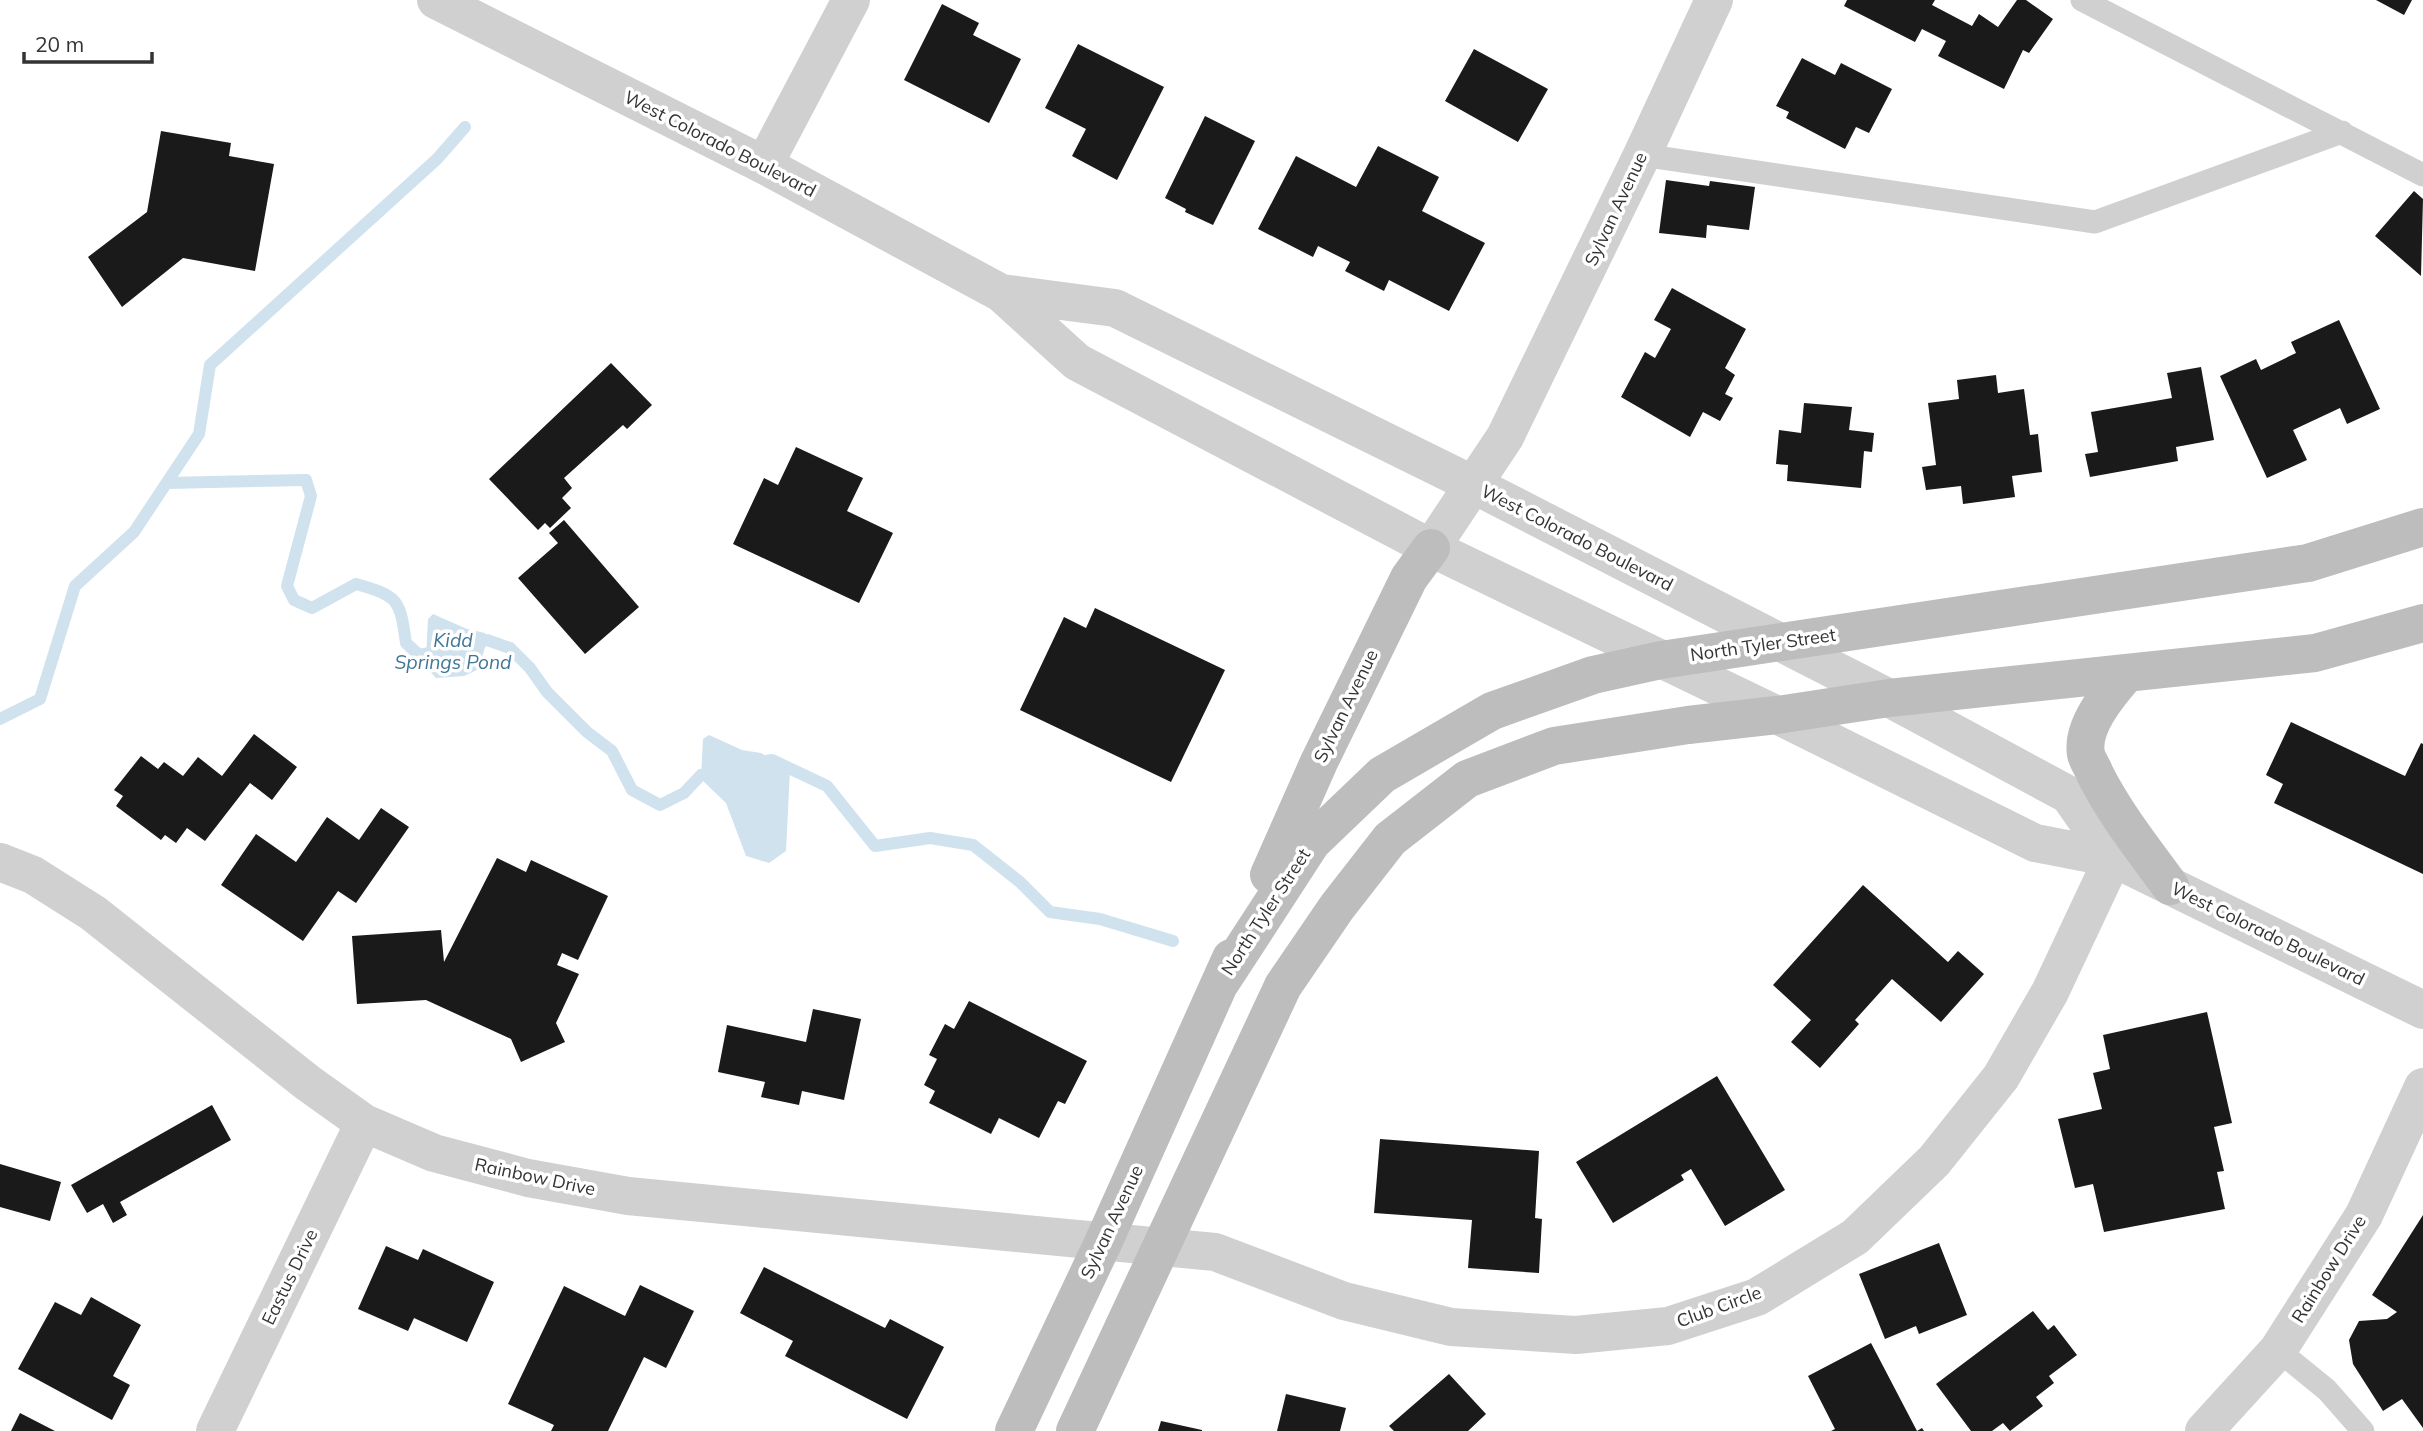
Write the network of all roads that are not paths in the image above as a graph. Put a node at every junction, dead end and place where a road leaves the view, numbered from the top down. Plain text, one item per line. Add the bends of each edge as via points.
1 (436, 0) edge
2 (851, 0) edge
3 (1714, 0) edge
4 (2082, 0) edge
5 (2342, 132) junction
6 (1642, 155) junction
7 (764, 164) junction
8 (2423, 174) edge
9 (1000, 293) junction
10 (1472, 484) junction
11 (2423, 527) edge
12 (1431, 548) junction
13 (2423, 623) edge
14 (1779, 642) junction
15 (1661, 660) junction
16 (2126, 674) junction
17 (1889, 698) junction
18 (1777, 715) junction
19 (2113, 858) junction
20 (0, 862) edge
21 (2170, 886) junction
22 (1221, 982) junction
23 (2423, 1010) edge
24 (2423, 1087) edge
25 (364, 1124) junction
26 (1103, 1243) junction
27 (1160, 1247) junction
28 (2278, 1350) junction
29 (215, 1431) edge
30 (1014, 1431) edge
31 (1075, 1431) edge
32 (2204, 1431) edge
33 (2363, 1431) edge

1 - 7 street, West Colorado Boulevard
2 - 7 street
3 - 6 street, Sylvan Avenue
4 - 5 lane
5 - 6 lane via 2095,222
5 - 8 lane
6 - 10 street, Sylvan Avenue via 1505,438
7 - 9 street, West Colorado Boulevard
9 - 10 street, West Colorado Boulevard via 1115,308
9 - 12 street, West Colorado Boulevard via 1077,362
10 - 12 street, Sylvan Avenue
10 - 14 street, West Colorado Boulevard
11 - 14 main road, North Tyler Street via 2308,563
12 - 15 street, West Colorado Boulevard
12 - 22 main road, Sylvan Avenue via 1409,578 1319,762
13 - 16 main road via 2315,653
14 - 15 main road, North Tyler Street
14 - 17 street, West Colorado Boulevard
15 - 18 street, West Colorado Boulevard
15 - 22 main road, North Tyler Street via 1592,675 1492,711 1382,775 1312,842
16 - 17 main road
16 - 21 main road via 2108,694 2089,728 2086,754 2130,831
17 - 18 main road
17 - 19 street, West Colorado Boulevard via 2069,795
18 - 19 street, West Colorado Boulevard via 2035,843
18 - 27 main road via 1554,746 1468,779 1390,839 1283,986
19 - 21 street, West Colorado Boulevard
19 - 27 street, Club Circle via 2050,992 2001,1077 1934,1161 1856,1237 1757,1297 1668,1326 1589,1334 1451,1327 1344,1301 1215,1252
20 - 25 street, Rainbow Drive via 33,875 93,913
21 - 23 street, West Colorado Boulevard
22 - 26 main road, Sylvan Avenue
24 - 28 street, Rainbow Drive via 2364,1215
25 - 26 street, Rainbow Drive via 434,1153 528,1178 628,1196
25 - 29 street, Eastus Drive
26 - 27 street, Rainbow Drive
26 - 30 main road, Sylvan Avenue
27 - 31 main road
28 - 32 street, Rainbow Drive
28 - 33 lane via 2327,1390

